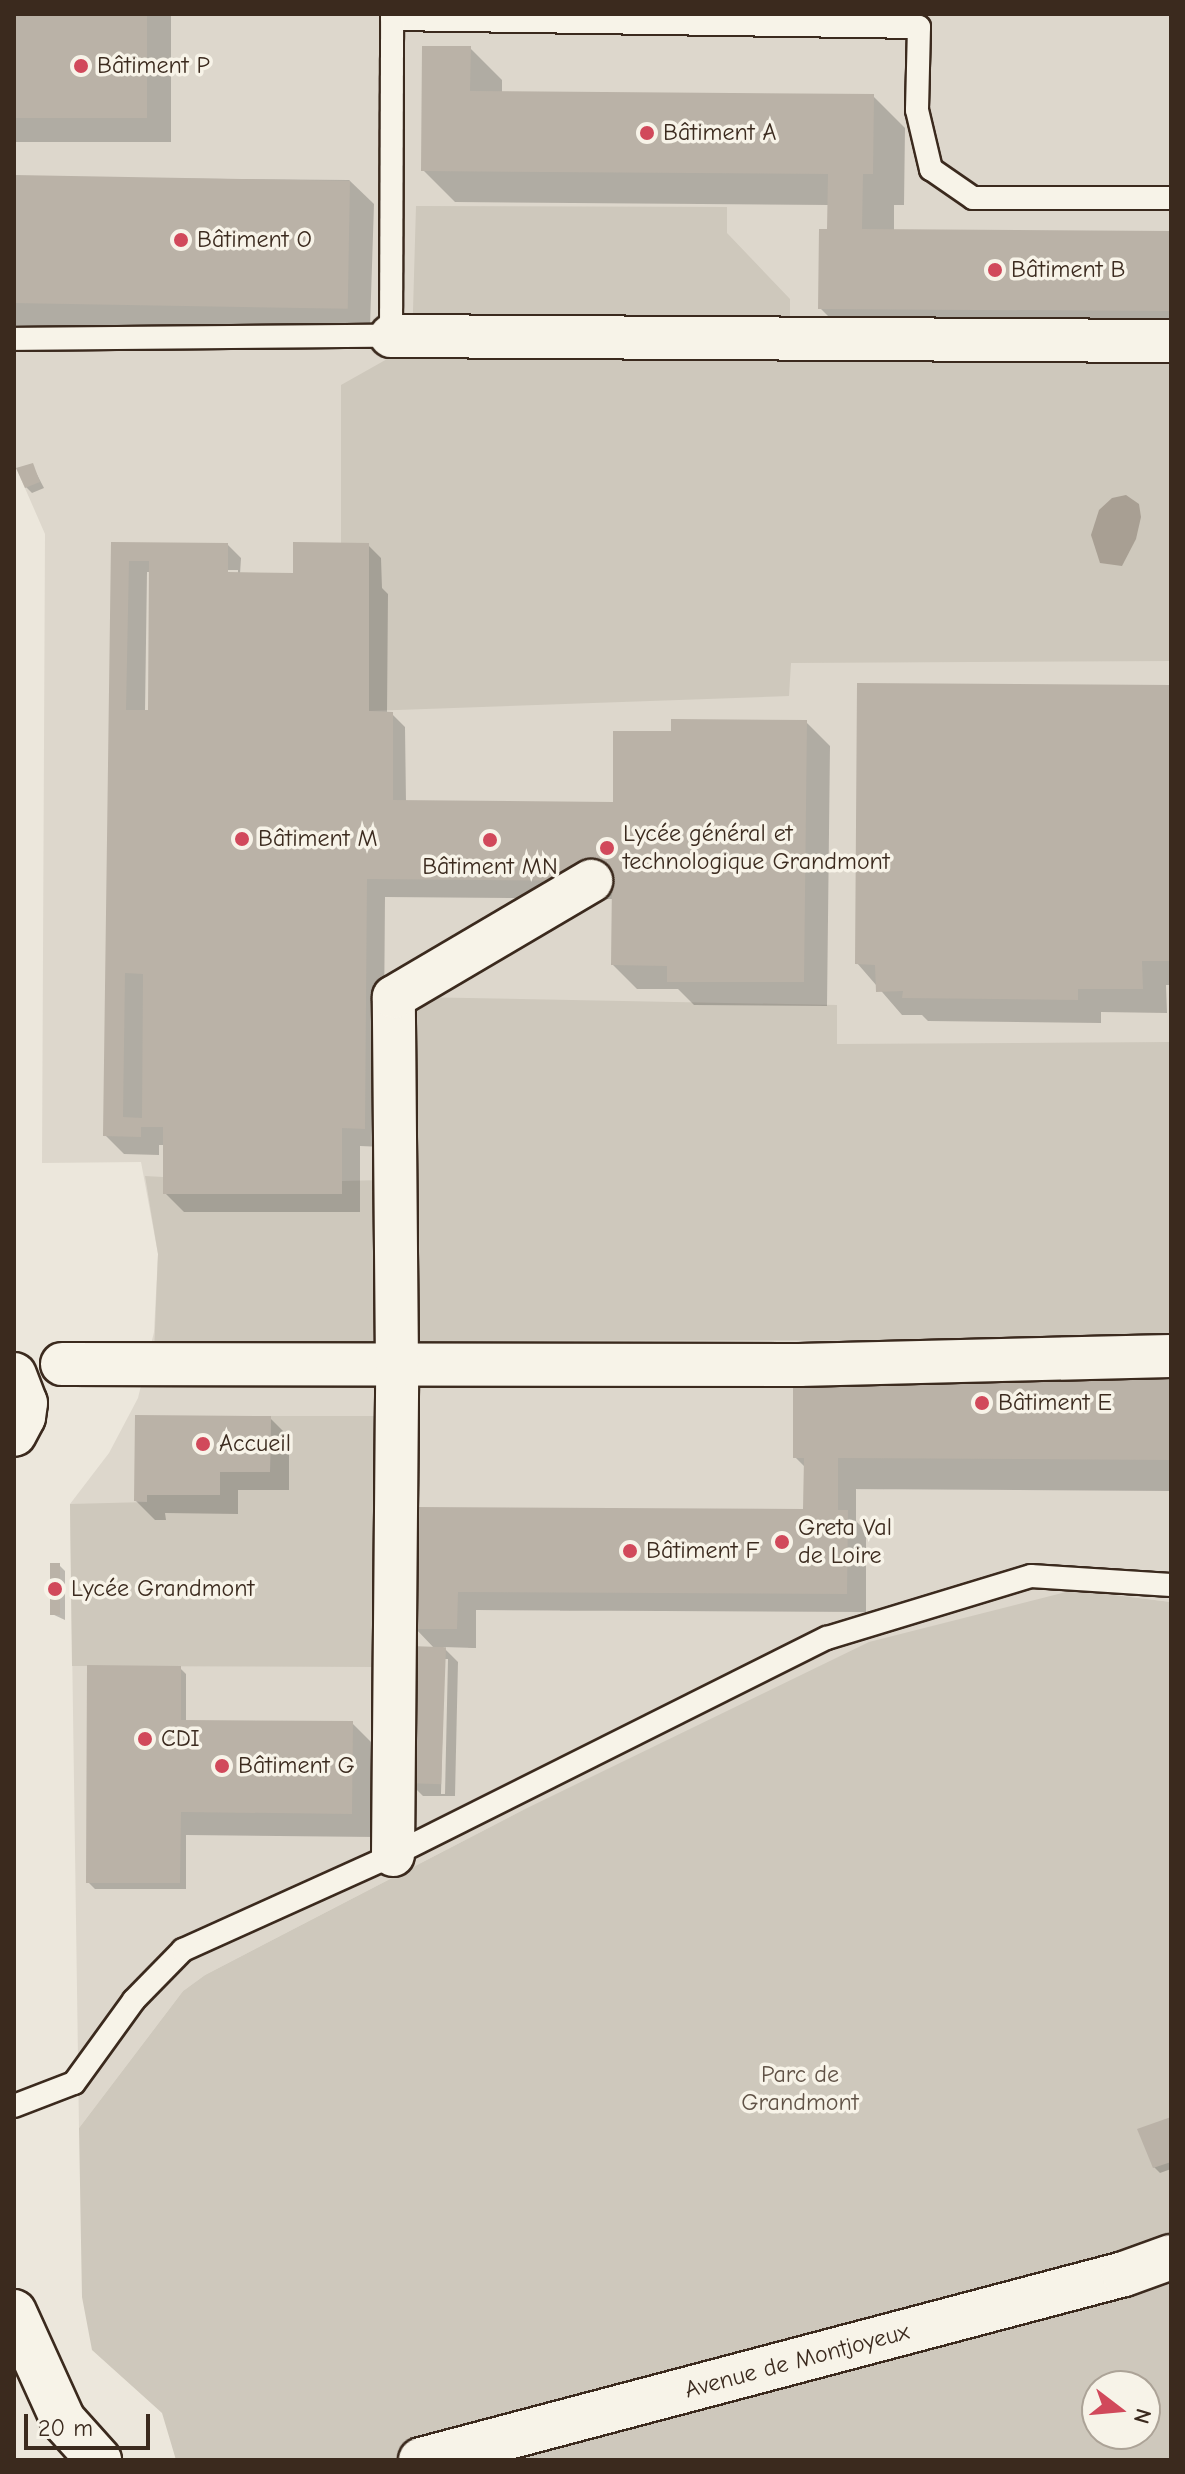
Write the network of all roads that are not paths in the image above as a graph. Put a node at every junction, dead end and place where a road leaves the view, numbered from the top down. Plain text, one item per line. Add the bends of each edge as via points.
1 (392, 16) edge
2 (1171, 198) edge
3 (391, 336) junction
4 (14, 339) edge
5 (1171, 341) edge
6 (591, 881) dead end
7 (1171, 1356) edge
8 (62, 1364) dead end
9 (397, 1365) junction
10 (14, 1375) edge
11 (14, 1434) edge
12 (1171, 1585) edge
13 (393, 1855) junction
14 (14, 2106) edge
15 (1171, 2257) edge
16 (14, 2312) edge
17 (99, 2460) edge
18 (421, 2460) edge

1 - 2 lane via 919,27 917,110 931,169 973,198
1 - 3 lane
3 - 4 lane
3 - 5 street
6 - 9 street via 394,997
7 - 9 street via 799,1365
8 - 9 street
9 - 13 street
10 - 11 street via 25,1403
12 - 13 lane via 1031,1576 827,1638
13 - 14 lane via 183,1950 134,2000 74,2083
15 - 18 street, Avenue de Montjoyeux via 1124,2274
16 - 17 street via 63,2420

